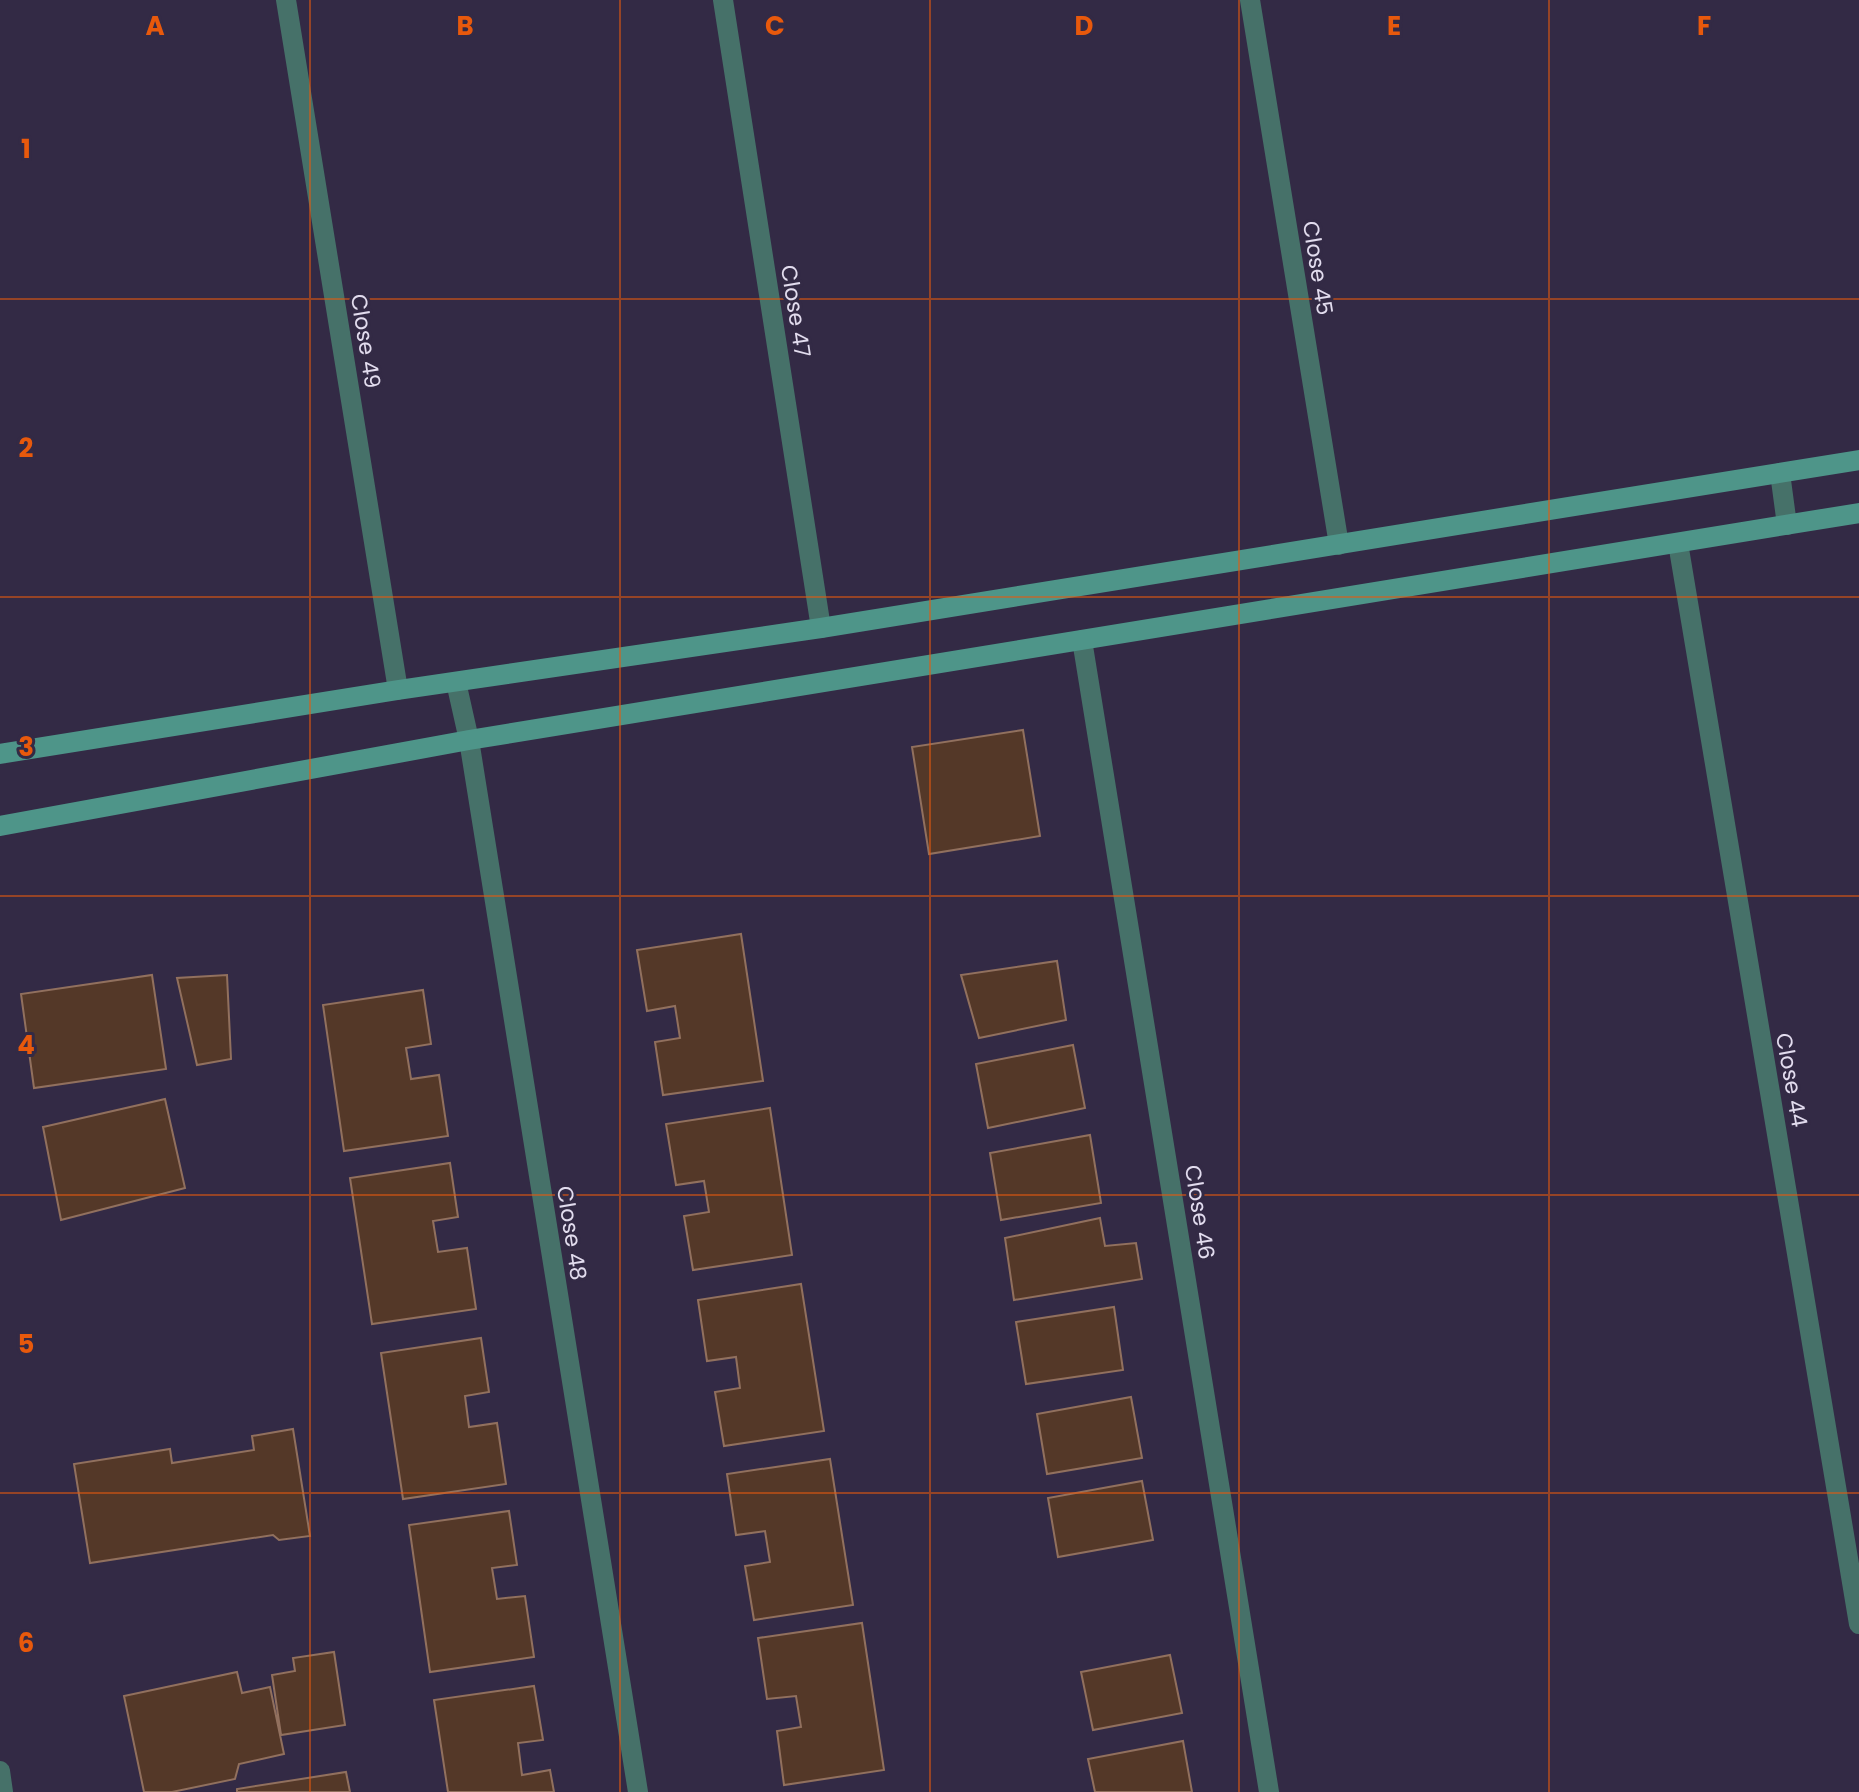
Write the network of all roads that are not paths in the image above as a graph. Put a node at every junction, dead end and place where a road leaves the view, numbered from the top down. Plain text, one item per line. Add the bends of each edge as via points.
1 (286, 0) edge
2 (723, 0) edge
3 (1250, 0) edge
4 (1859, 460) edge
5 (1780, 473) junction
6 (1859, 513) edge
7 (1787, 525) junction
8 (1678, 543) junction
9 (1339, 545) junction
10 (821, 628) junction
11 (1082, 640) junction
12 (456, 682) junction
13 (398, 690) junction
14 (469, 740) junction
15 (0, 754) edge
16 (0, 826) edge
17 (1859, 1624) edge
18 (0, 1771) edge
19 (3, 1792) edge
20 (638, 1792) edge
21 (1269, 1792) edge

1 - 13 street, Close 49
2 - 10 street, Close 47
3 - 9 street, Close 45
4 - 5 street
5 - 7 street
5 - 9 street
6 - 7 street
7 - 8 street
8 - 11 street
8 - 17 street, Close 44
9 - 10 street
10 - 12 street
11 - 14 street
11 - 21 street, Close 46
12 - 13 street
12 - 14 street, Close 48
13 - 15 street
14 - 16 street
14 - 20 street, Close 48
18 - 19 street

